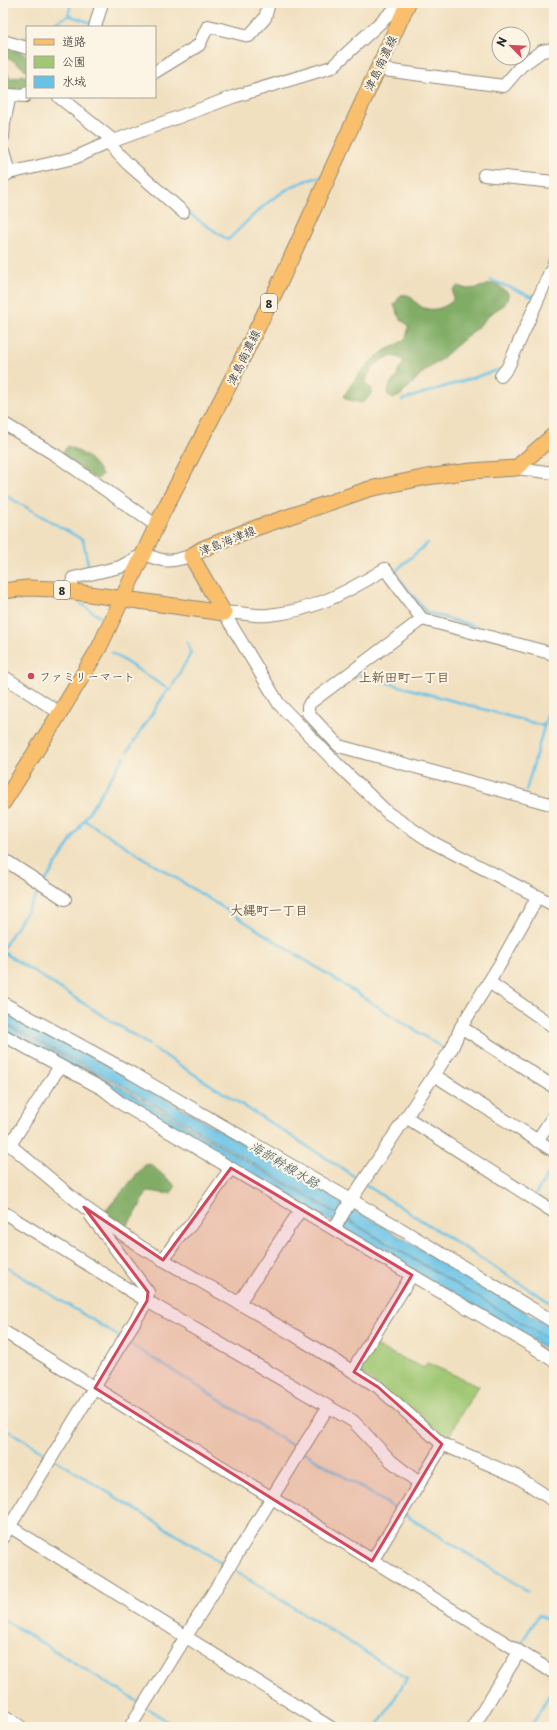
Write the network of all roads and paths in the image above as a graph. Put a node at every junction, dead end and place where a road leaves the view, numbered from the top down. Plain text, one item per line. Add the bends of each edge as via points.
1 (102, 3) edge
2 (269, 3) edge
3 (407, 3) edge
4 (95, 26) edge
5 (3, 41) edge
6 (26, 48) edge
7 (554, 49) edge
8 (377, 69) junction
9 (156, 71) edge
10 (26, 94) edge
11 (62, 98) edge
12 (73, 102) edge
13 (4, 123) edge
14 (3, 137) edge
15 (111, 142) junction
16 (3, 152) edge
17 (6, 175) edge
18 (484, 175) dead end
19 (554, 182) edge
20 (183, 212) dead end
21 (554, 263) edge
22 (501, 376) dead end
23 (3, 423) edge
24 (554, 435) edge
25 (516, 468) junction
26 (554, 473) edge
27 (157, 526) junction
28 (144, 554) junction
29 (190, 556) junction
30 (3, 591) edge
31 (71, 591) junction
32 (122, 598) junction
33 (224, 613) junction
34 (422, 619) junction
35 (554, 654) edge
36 (3, 676) edge
37 (60, 713) junction
38 (3, 803) edge
39 (554, 805) edge
40 (3, 859) edge
41 (538, 896) junction
42 (65, 899) dead end
43 (554, 905) edge
44 (489, 982) junction
45 (3, 1003) edge
46 (461, 1027) junction
47 (554, 1027) edge
48 (3, 1035) edge
49 (60, 1066) junction
50 (434, 1075) junction
51 (554, 1087) edge
52 (554, 1115) edge
53 (406, 1117) junction
54 (537, 1141) junction
55 (6, 1144) edge
56 (554, 1151) edge
57 (231, 1168) junction
58 (351, 1200) junction
59 (84, 1207) junction
60 (301, 1209) junction
61 (3, 1212) edge
62 (554, 1212) edge
63 (334, 1229) junction
64 (163, 1260) junction
65 (412, 1275) junction
66 (148, 1301) junction
67 (239, 1303) junction
68 (554, 1322) edge
69 (3, 1331) edge
70 (554, 1361) edge
71 (354, 1372) junction
72 (95, 1388) junction
73 (328, 1407) junction
74 (442, 1444) junction
75 (419, 1483) junction
76 (272, 1498) junction
77 (554, 1501) edge
78 (5, 1529) edge
79 (372, 1561) junction
80 (186, 1637) junction
81 (520, 1652) junction
82 (554, 1673) edge
83 (3, 1715) edge
84 (21, 1727) edge
85 (130, 1727) edge
86 (330, 1727) edge
87 (473, 1727) edge

1 - 4 street
2 - 9 street via 265,18 249,36 208,26 199,45
3 - 8 main road, 津島南濃線 / 8
3 - 15 street via 395,9 332,67 233,97
5 - 6 street
7 - 8 street via 542,51 521,66 504,86
8 - 27 main road, 津島南濃線 / 8 via 281,280
10 - 13 street via 10,95
11 - 12 street
12 - 15 street
13 - 14 street
15 - 17 street via 74,158
15 - 20 street via 128,164
16 - 17 street
18 - 19 street
21 - 22 street via 508,367
23 - 27 street via 57,456
24 - 25 main road
25 - 26 street
25 - 29 main road, 津島海津線 via 427,477 369,489 247,531
27 - 28 main road, 津島南濃線 / 8
28 - 29 street via 162,561
28 - 31 street via 120,567 72,578
28 - 32 main road, 津島南濃線 / 8
29 - 33 main road, 津島海津線
30 - 31 main road, 8 via 27,588
31 - 32 main road, 8
32 - 33 main road
32 - 37 main road via 99,648
33 - 34 street via 236,611 265,616 309,607 347,592 385,570
33 - 41 street via 279,704 373,800 430,841
34 - 35 street
34 - 39 street via 310,703 308,712 339,746
36 - 37 street
37 - 38 main road
40 - 42 street
41 - 43 street
41 - 44 street
44 - 46 street
44 - 47 street
45 - 58 street via 133,1074
46 - 50 street via 452,1048
46 - 51 street
48 - 49 street
49 - 55 street
49 - 57 street via 103,1089 122,1104
50 - 53 street
50 - 54 street
52 - 54 street
53 - 58 street
53 - 62 street
54 - 56 street
55 - 59 street
57 - 60 street
57 - 64 street
58 - 63 street
58 - 68 street
59 - 64 street
59 - 66 street via 148,1292
60 - 63 street
60 - 67 street
61 - 66 street
63 - 65 street
64 - 67 street
65 - 70 street
65 - 71 street
66 - 72 street
66 - 73 street
67 - 71 street
69 - 72 street
71 - 74 street via 378,1387
72 - 76 street
72 - 78 street
73 - 75 street via 353,1422 391,1460
73 - 76 street
74 - 75 street
74 - 77 street via 516,1476
75 - 79 street
76 - 79 street
76 - 80 street
78 - 80 street
79 - 81 street
80 - 85 street
80 - 86 street
81 - 82 street
81 - 87 street
83 - 84 street

